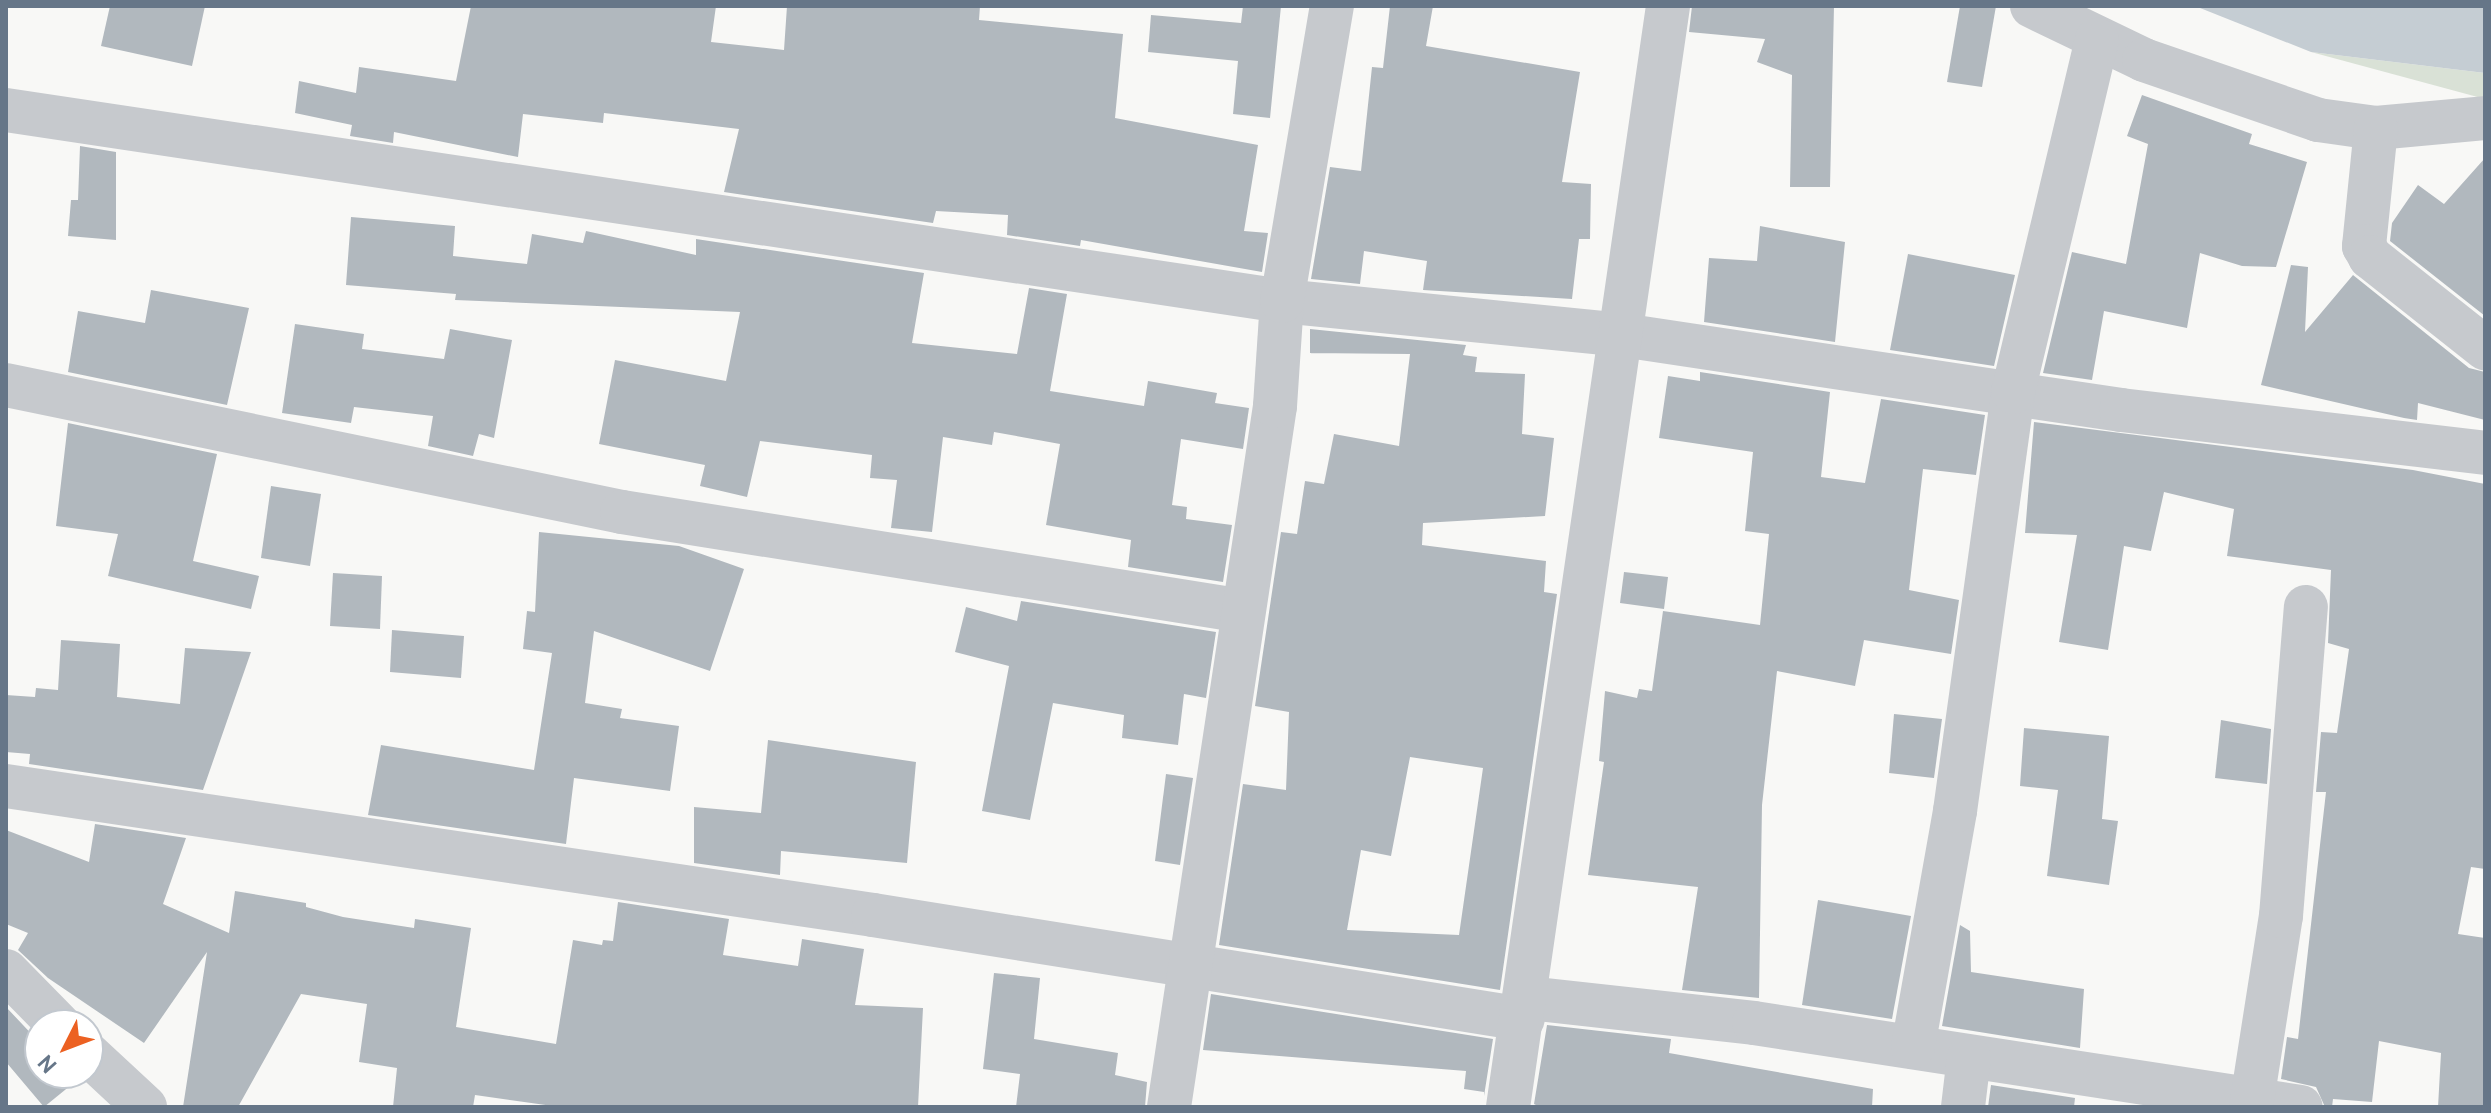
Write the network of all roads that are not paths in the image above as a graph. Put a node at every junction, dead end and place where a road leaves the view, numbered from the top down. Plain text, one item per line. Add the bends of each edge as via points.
1 (1332, 6) edge
2 (1668, 6) edge
3 (2032, 6) edge
4 (2097, 40) junction
5 (6, 110) edge
6 (2485, 118) edge
7 (2376, 128) junction
8 (1282, 301) junction
9 (1622, 335) junction
10 (2485, 348) edge
11 (6, 385) edge
12 (2013, 392) junction
13 (2485, 453) edge
14 (2306, 607) dead end
15 (1243, 611) junction
16 (6, 786) edge
17 (1189, 966) junction
18 (6, 971) edge
19 (43, 1009) edge
20 (1526, 1009) junction
21 (1913, 1047) junction
22 (1969, 1057) junction
23 (104, 1069) edge
24 (2251, 1103) edge
25 (145, 1107) edge
26 (1169, 1107) edge
27 (1508, 1107) edge
28 (1963, 1107) edge
29 (2301, 1107) edge

1 - 8 street
2 - 9 street
3 - 4 street
4 - 7 street via 2318,120
4 - 12 street
5 - 8 street
6 - 7 street
7 - 10 street via 2364,246 2370,257
8 - 9 street
8 - 15 street via 1275,406
9 - 12 street
9 - 20 street
11 - 15 street via 622,512
12 - 13 street via 2121,410
12 - 21 street via 1955,811
14 - 24 street via 2281,916
15 - 17 street via 1219,804
16 - 17 street
17 - 20 street
17 - 26 street
18 - 19 street
20 - 21 street via 1754,1023
20 - 27 street
21 - 22 street
22 - 24 street
22 - 28 street
23 - 25 street
24 - 29 street

